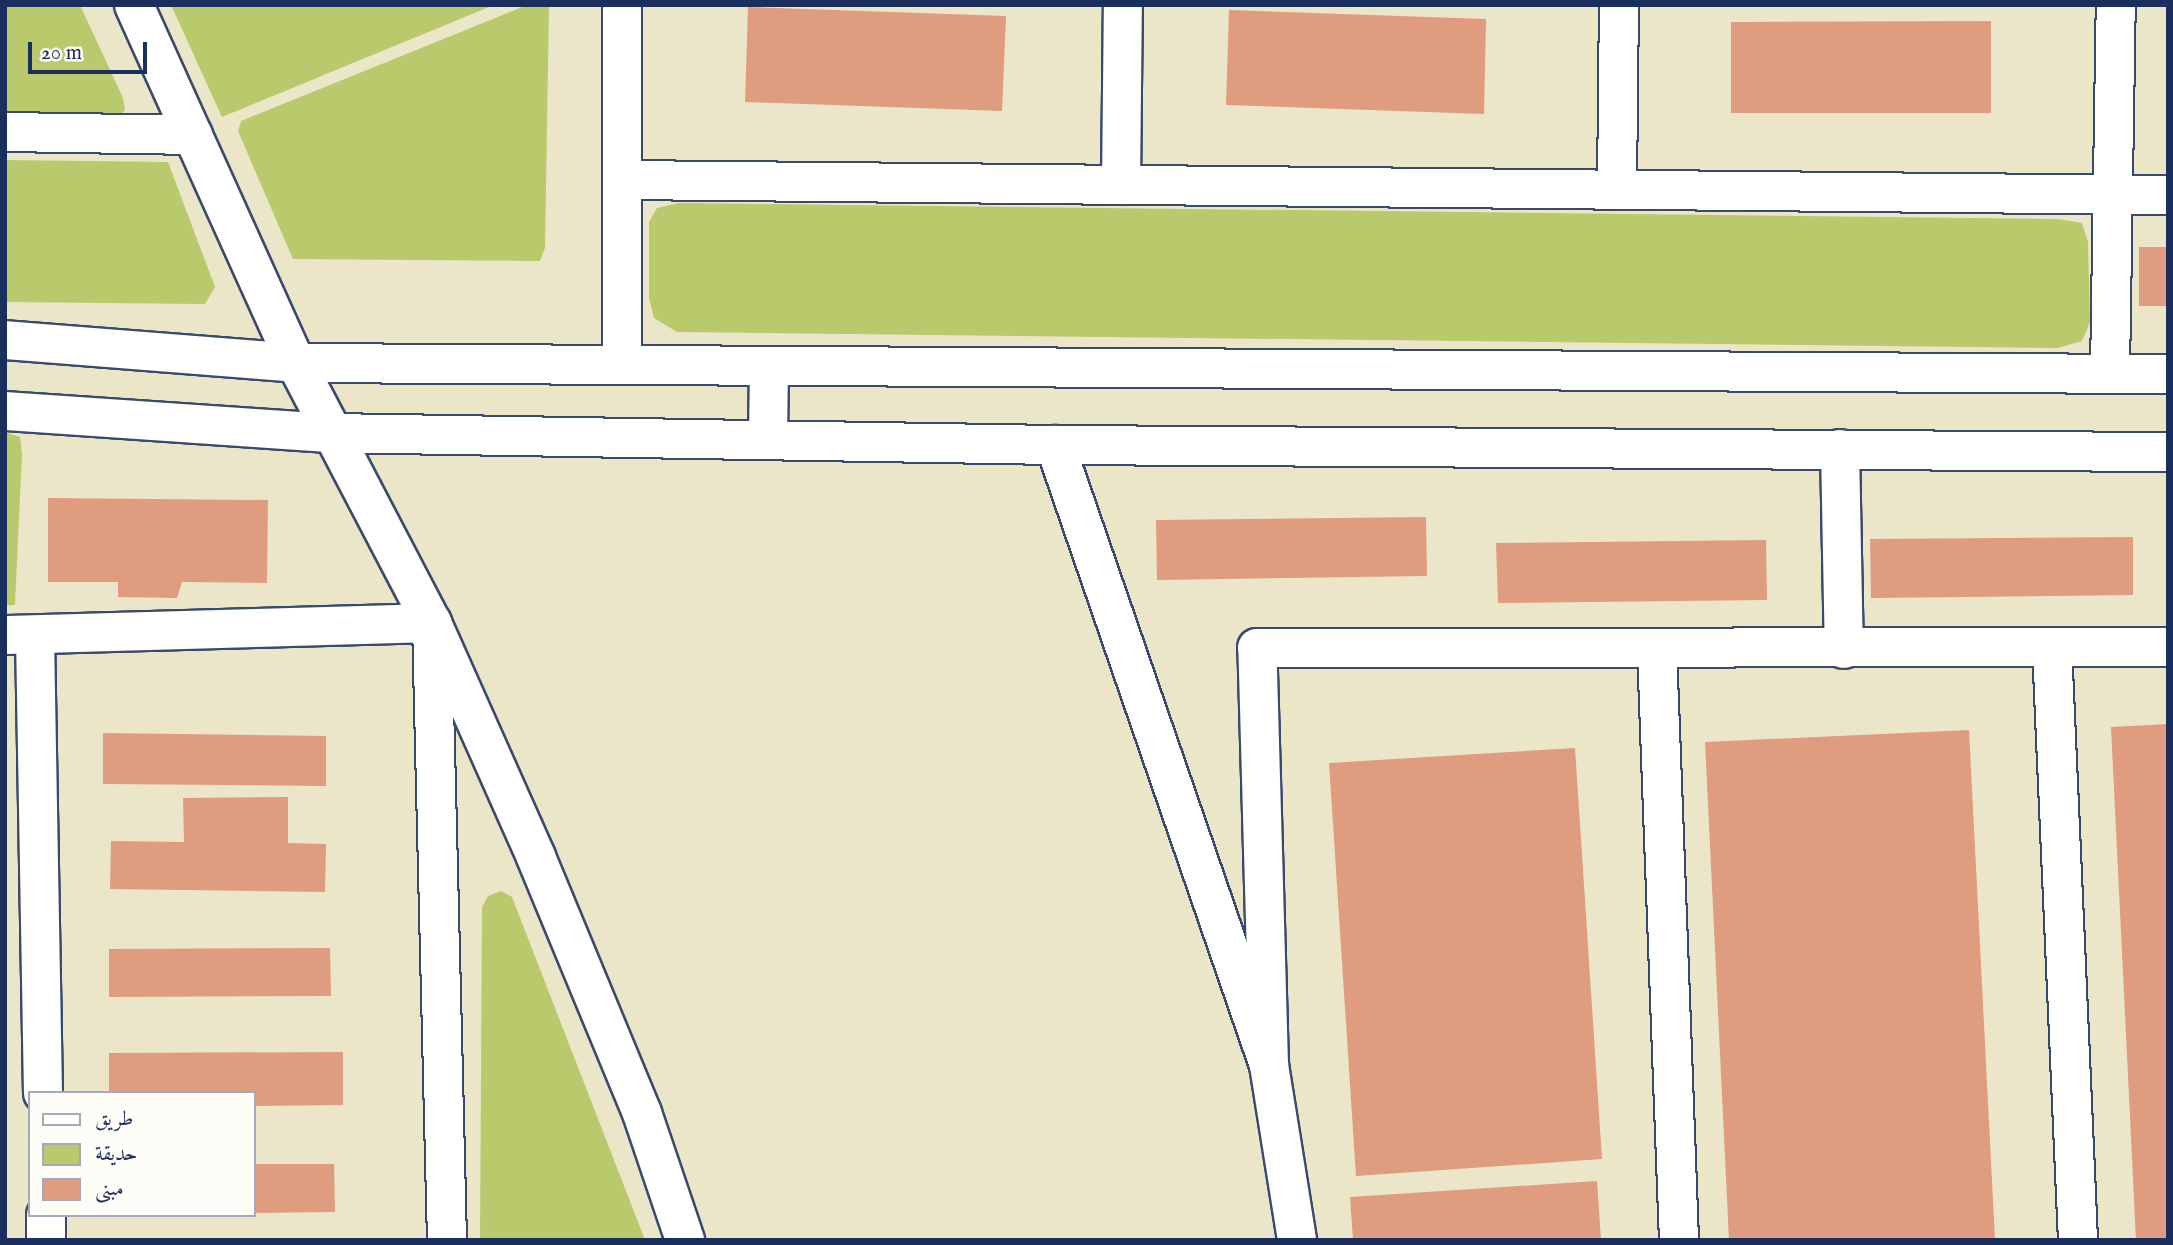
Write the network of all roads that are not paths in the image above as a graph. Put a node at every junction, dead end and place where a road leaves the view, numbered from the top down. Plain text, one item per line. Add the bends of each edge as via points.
1 (134, 5) edge
2 (621, 5) edge
3 (1123, 5) edge
4 (1619, 5) edge
5 (2116, 5) edge
6 (5, 132) edge
7 (193, 135) junction
8 (622, 180) junction
9 (1121, 185) junction
10 (1617, 189) junction
11 (2115, 195) junction
12 (2168, 195) edge
13 (5, 340) edge
14 (622, 362) junction
15 (296, 363) junction
16 (769, 366) junction
17 (2110, 372) junction
18 (2168, 374) edge
19 (5, 411) edge
20 (331, 433) junction
21 (768, 438) junction
22 (1055, 446) junction
23 (1840, 449) junction
24 (2168, 452) edge
25 (432, 623) junction
26 (20, 636) edge
27 (2052, 647) junction
28 (2168, 647) edge
29 (1657, 649) junction
30 (1844, 649) junction
31 (1269, 1065) junction
32 (43, 1091) edge
33 (46, 1217) edge
34 (46, 1240) edge
35 (447, 1240) edge
36 (685, 1240) edge
37 (1297, 1240) edge
38 (1679, 1240) edge
39 (2078, 1240) edge

1 - 7 street
2 - 8 street
3 - 9 street
4 - 10 street
5 - 11 street
6 - 7 street
7 - 15 street
8 - 9 street
8 - 14 street
9 - 10 street
10 - 11 street
11 - 12 street
11 - 17 street
13 - 15 street
14 - 15 street
14 - 16 street
15 - 20 street
16 - 17 street
16 - 21 street
17 - 18 street
19 - 20 street
20 - 21 street
20 - 25 street
21 - 22 street
22 - 23 street
22 - 31 street
23 - 24 street
23 - 30 street
25 - 26 street
25 - 35 street
25 - 36 street via 536,856 642,1113
26 - 32 street
27 - 28 street
27 - 30 street
27 - 39 street
29 - 30 street
29 - 31 street via 1257,648
29 - 38 street
31 - 37 street
33 - 34 street

